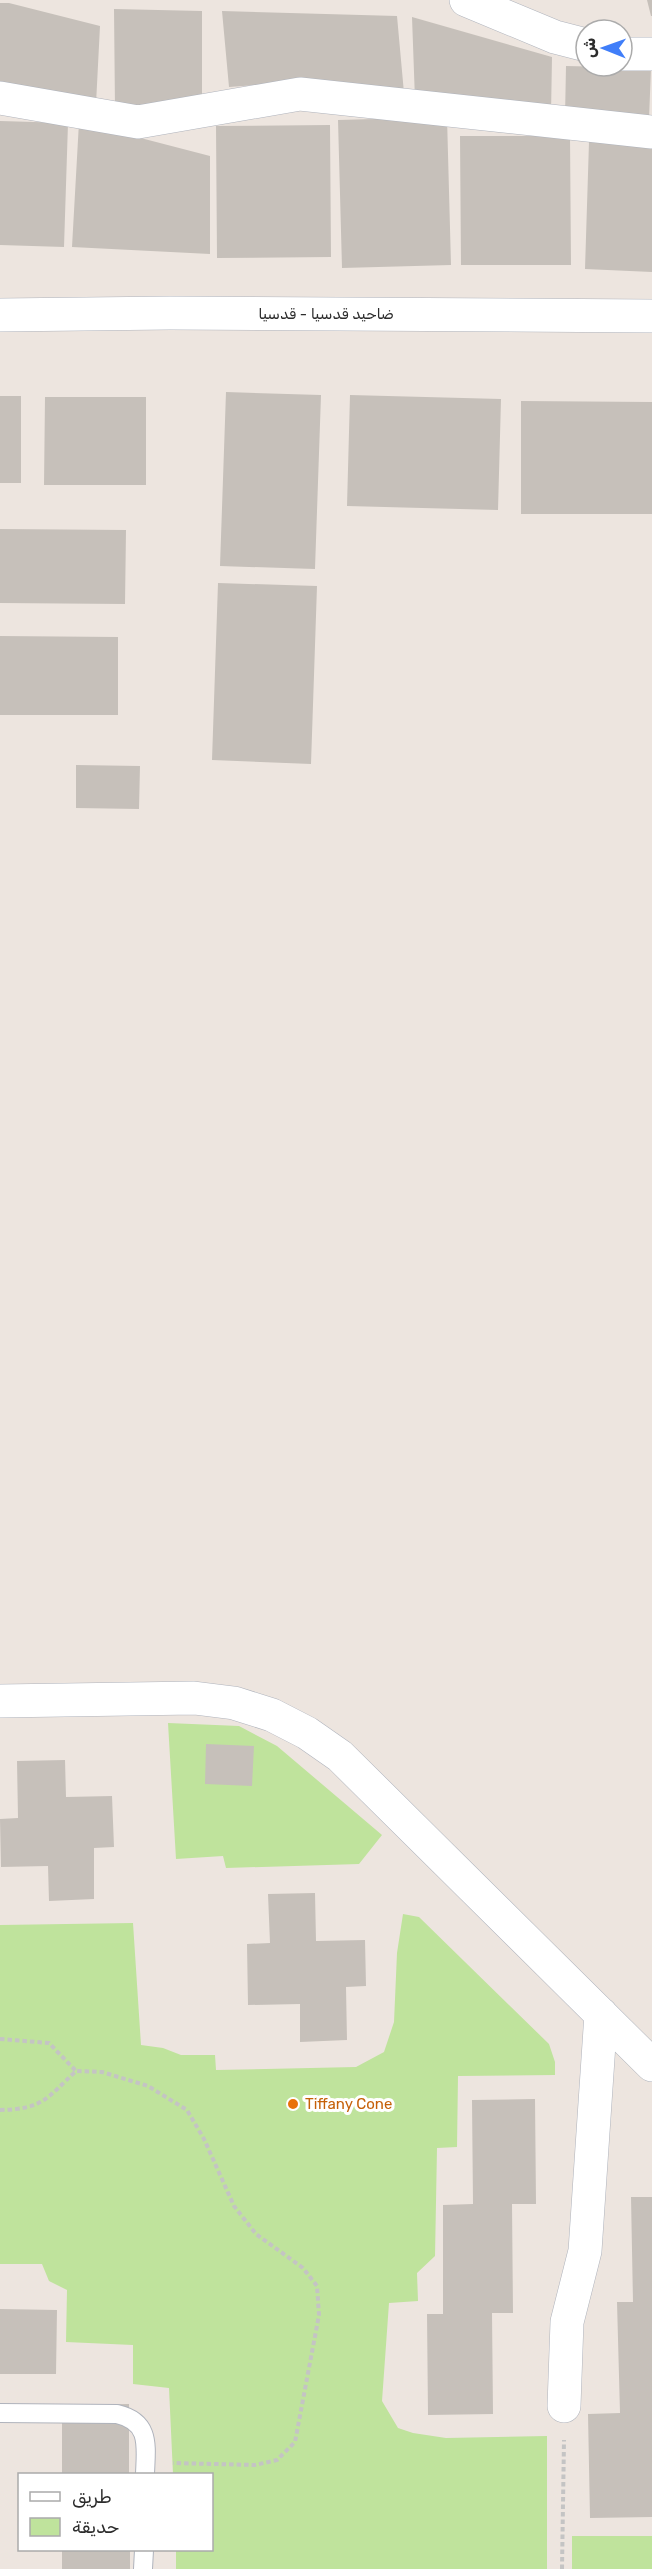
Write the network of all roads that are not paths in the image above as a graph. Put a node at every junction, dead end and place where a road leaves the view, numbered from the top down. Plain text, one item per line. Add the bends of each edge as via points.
1 (466, 0) edge
2 (574, 42) edge
3 (652, 54) edge
4 (634, 56) edge
5 (0, 98) edge
6 (652, 132) edge
7 (0, 315) edge
8 (652, 316) edge
9 (0, 1701) edge
10 (601, 2014) junction
11 (652, 2065) edge
12 (564, 2406) road end
13 (0, 2413) edge
14 (145, 2468) edge
15 (144, 2551) edge
16 (143, 2569) edge

1 - 2 street
3 - 4 street
5 - 6 street via 138,122 300,94
7 - 8 street, ضاحيد قدسيا - قدسيا
9 - 10 street via 194,1698 234,1703 272,1714 340,1756
10 - 11 street
10 - 12 street via 585,2251 567,2322
13 - 14 lane via 131,2417 141,2427 145,2440
15 - 16 lane

